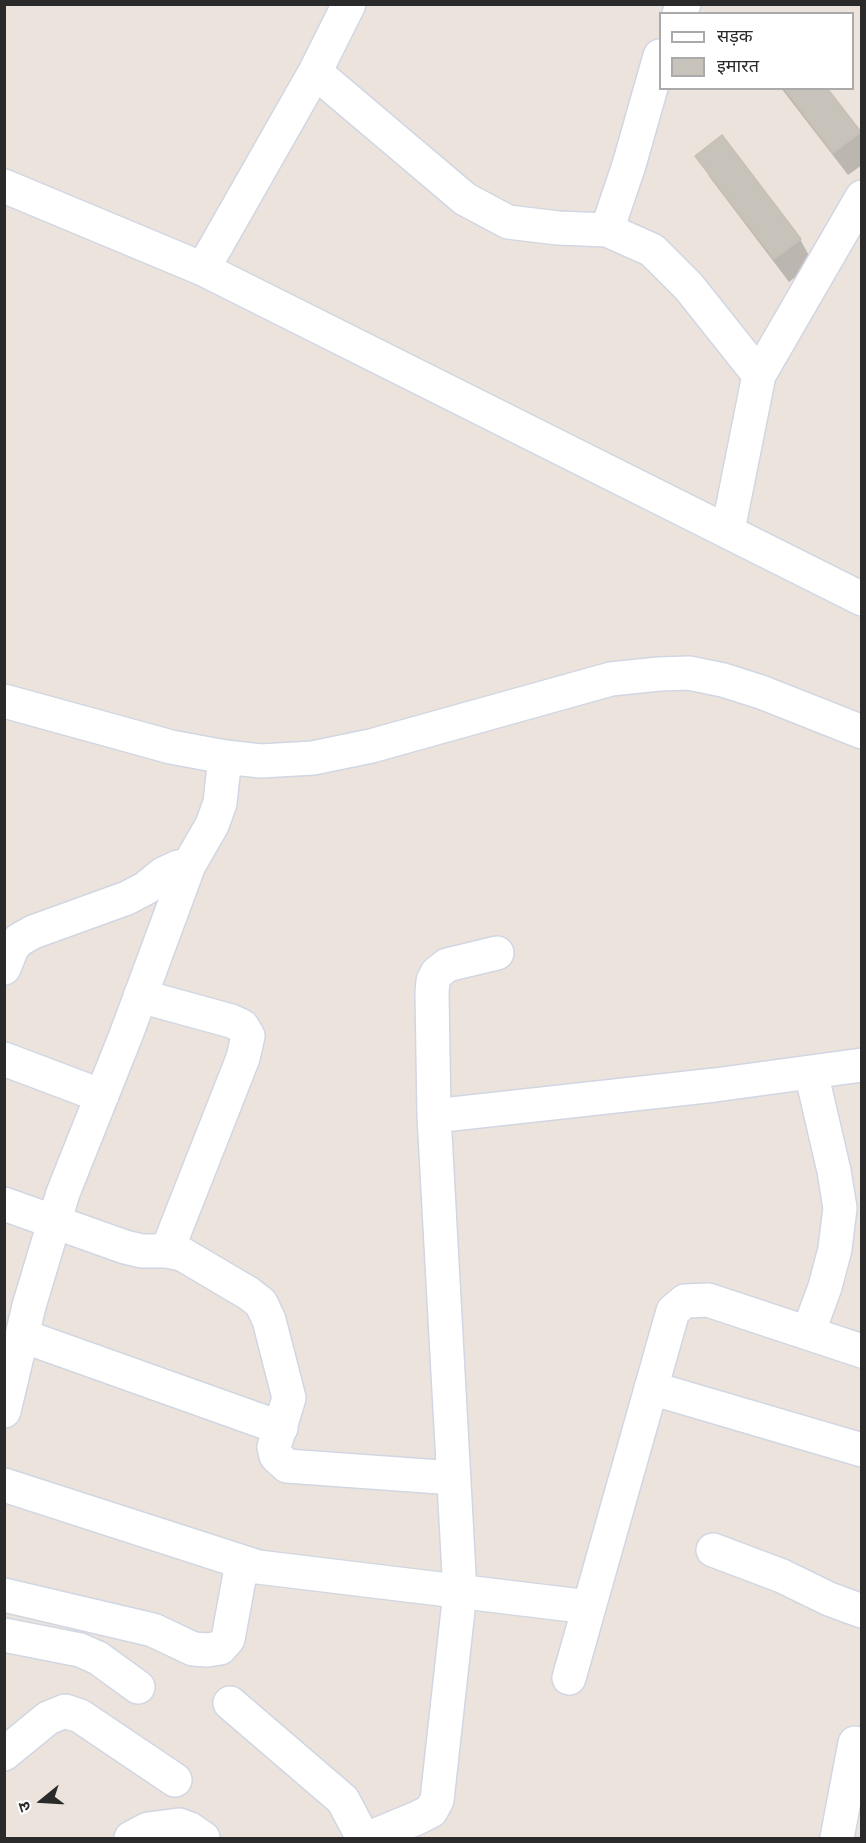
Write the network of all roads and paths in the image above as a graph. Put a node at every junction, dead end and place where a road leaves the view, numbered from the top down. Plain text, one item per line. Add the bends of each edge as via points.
1 (349, 4) edge
2 (659, 60) edge
3 (315, 72) junction
4 (4, 186) edge
5 (861, 197) edge
6 (607, 230) junction
7 (203, 269) junction
8 (759, 375) junction
9 (728, 530) junction
10 (861, 599) edge
11 (4, 701) edge
12 (861, 732) edge
13 (225, 757) junction
14 (189, 865) junction
15 (9, 948) edge
16 (497, 953) dead end
17 (140, 996) junction
18 (4, 1059) edge
19 (861, 1065) edge
20 (811, 1072) junction
21 (102, 1096) junction
22 (434, 1116) junction
23 (4, 1204) edge
24 (54, 1222) junction
25 (167, 1251) junction
26 (808, 1333) junction
27 (16, 1341) edge
28 (861, 1351) edge
29 (651, 1388) junction
30 (4, 1411) edge
31 (281, 1428) junction
32 (861, 1450) edge
33 (454, 1478) junction
34 (4, 1485) edge
35 (713, 1550) dead end
36 (242, 1563) junction
37 (460, 1592) junction
38 (4, 1595) edge
39 (589, 1607) junction
40 (861, 1611) edge
41 (4, 1635) edge
42 (568, 1678) dead end
43 (138, 1687) dead end
44 (231, 1703) dead end
45 (855, 1743) dead end
46 (4, 1754) edge
47 (175, 1780) dead end
48 (131, 1839) edge
49 (203, 1839) edge
50 (363, 1839) edge
51 (369, 1839) edge
52 (837, 1839) edge

1 - 3 street
2 - 6 street
3 - 6 street via 465,200 508,222
3 - 7 street
4 - 7 street
5 - 8 street
6 - 8 street via 652,250 689,287
7 - 9 street
8 - 9 street
9 - 10 street
11 - 13 street via 171,747
12 - 13 street via 723,680 688,673 660,674 611,679 412,736 313,758 261,761
13 - 14 street via 220,802
14 - 15 street via 163,874 127,898 33,932
14 - 17 street
16 - 22 street via 447,965 433,981
17 - 21 street
17 - 25 street via 231,1021 242,1026 248,1036 243,1058
18 - 21 street
19 - 20 street
20 - 22 street
20 - 26 street via 840,1208 835,1249
21 - 24 street
22 - 33 street
23 - 24 street
24 - 25 street via 124,1247
24 - 27 street
25 - 31 street via 182,1254 261,1303 289,1398
26 - 28 street
26 - 29 street via 708,1300 685,1301 673,1311
27 - 30 street
27 - 31 street
29 - 32 street
29 - 39 street
31 - 33 street via 274,1447 276,1456 287,1466
33 - 37 street
34 - 36 street
35 - 40 street
36 - 37 street
36 - 38 street via 228,1639 220,1648 207,1650 153,1630
37 - 39 street
37 - 51 street via 437,1800 431,1810
39 - 42 street
41 - 43 street via 80,1650
44 - 50 street via 343,1800
45 - 52 street
46 - 47 street via 48,1718 58,1712 71,1712
48 - 49 street via 148,1829 179,1825

